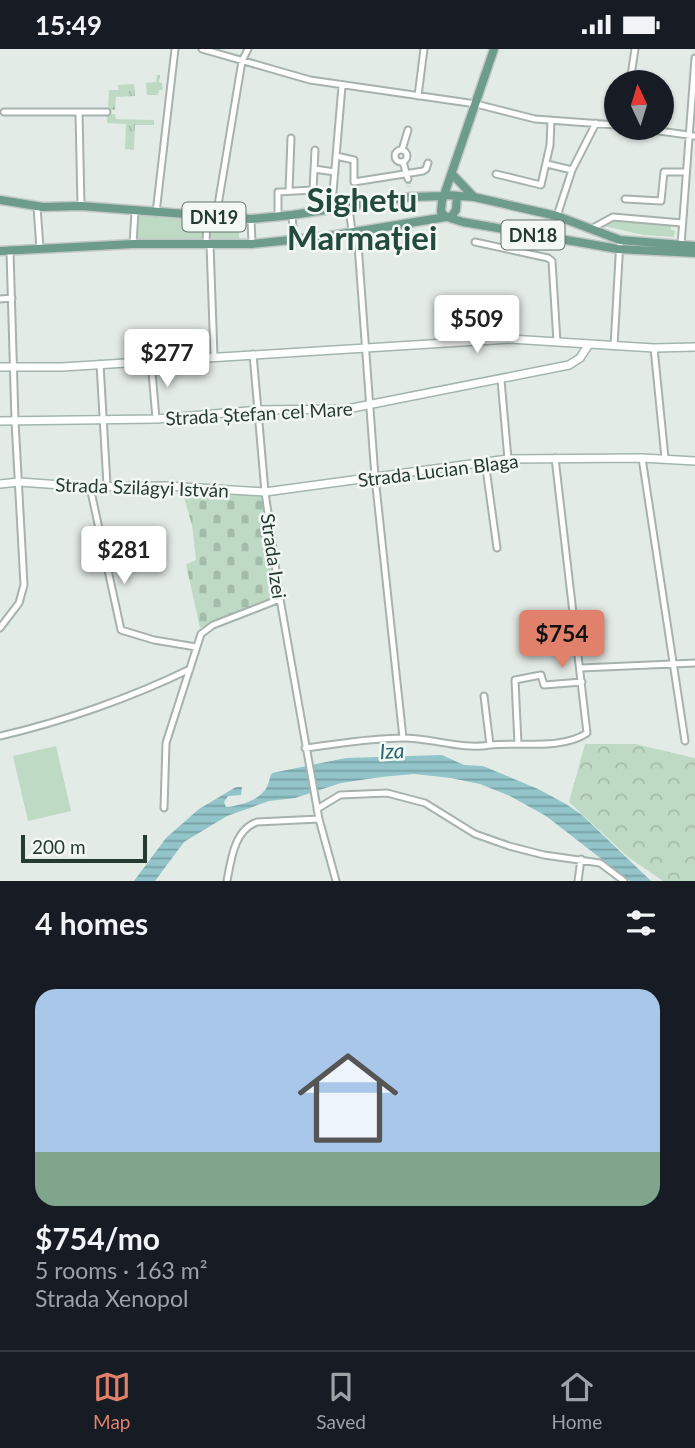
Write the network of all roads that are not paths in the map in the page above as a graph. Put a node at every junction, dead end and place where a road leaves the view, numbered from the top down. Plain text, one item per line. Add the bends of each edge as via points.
1 (175, 49) edge
2 (202, 49) edge
3 (248, 49) edge
4 (424, 49) edge
5 (494, 49) edge
6 (635, 49) edge
7 (695, 58) edge
8 (242, 61) junction
9 (632, 70) edge
10 (342, 86) junction
11 (418, 96) junction
12 (476, 104) junction
13 (4, 112) dead end
14 (107, 112) dead end
15 (79, 113) junction
16 (551, 120) junction
17 (596, 123) junction
18 (604, 124) edge
19 (408, 130) dead end
20 (691, 136) edge
21 (291, 138) dead end
22 (315, 150) dead end
23 (336, 156) junction
24 (428, 163) dead end
25 (547, 164) junction
26 (314, 170) junction
27 (572, 170) junction
28 (335, 171) junction
29 (685, 172) junction
30 (452, 174) junction
31 (496, 174) dead end
32 (407, 176) junction
33 (409, 187) tunnel mouth
34 (289, 191) junction
35 (332, 192) junction
36 (450, 195) junction
37 (411, 197) junction
38 (474, 197) junction
39 (625, 199) dead end
40 (0, 200) edge
41 (81, 206) junction
42 (37, 207) junction
43 (346, 207) junction
44 (135, 211) junction
45 (326, 211) junction
46 (156, 213) junction
47 (292, 215) junction
48 (557, 216) junction
49 (211, 217) junction
50 (278, 217) junction
51 (448, 217) junction
52 (251, 219) junction
53 (682, 223) junction
54 (579, 225) junction
55 (591, 229) junction
56 (355, 232) junction
57 (294, 240) junction
58 (572, 240) junction
59 (475, 242) dead end
60 (133, 244) junction
61 (208, 244) junction
62 (251, 244) junction
63 (619, 244) junction
64 (695, 247) edge
65 (40, 249) junction
66 (681, 249) junction
67 (5, 251) edge
68 (695, 253) edge
69 (12, 298) junction
70 (0, 299) edge
71 (557, 342) junction
72 (589, 344) junction
73 (614, 346) junction
74 (366, 347) junction
75 (695, 347) edge
76 (654, 348) junction
77 (253, 354) junction
78 (214, 356) junction
79 (151, 360) junction
80 (100, 364) junction
81 (0, 367) edge
82 (14, 367) junction
83 (501, 380) junction
84 (370, 405) junction
85 (258, 410) junction
86 (103, 419) junction
87 (156, 419) junction
88 (0, 421) edge
89 (15, 421) junction
90 (642, 458) junction
91 (665, 458) junction
92 (508, 459) junction
93 (555, 459) junction
94 (485, 461) junction
95 (695, 461) edge
96 (375, 477) junction
97 (19, 482) junction
98 (0, 484) edge
99 (107, 485) junction
100 (90, 487) junction
101 (265, 492) junction
102 (497, 548) dead end
103 (280, 599) junction
104 (0, 628) edge
105 (196, 647) junction
106 (695, 663) edge
107 (673, 664) junction
108 (580, 668) junction
109 (190, 669) junction
110 (582, 682) junction
111 (484, 696) dead end
112 (0, 736) edge
113 (403, 738) junction
114 (685, 741) dead end
115 (518, 744) junction
116 (490, 745) junction
117 (306, 748) junction
118 (164, 808) dead end
119 (317, 809) junction
120 (318, 819) junction
121 (581, 859) junction
122 (227, 881) edge
123 (337, 881) edge
124 (578, 881) edge
125 (624, 881) edge

1 - 46 street
2 - 8 street
3 - 8 street
4 - 11 street
5 - 12 main road
6 - 9 street
7 - 20 street
8 - 10 street
8 - 49 street
10 - 11 street
10 - 23 street
11 - 12 street
12 - 16 street
12 - 30 main road
13 - 15 street
14 - 15 street
15 - 41 street
16 - 17 street
16 - 25 street
17 - 18 street
17 - 27 street
19 - 32 street via 402,150 394,158 403,162
20 - 29 street
21 - 34 street
22 - 26 street
23 - 28 street
23 - 32 street via 354,160 354,181
24 - 32 street via 423,171
25 - 27 street
25 - 31 street via 541,185
26 - 28 street
26 - 34 street via 313,190
27 - 48 street
28 - 35 street
29 - 39 street via 664,172 661,201
29 - 53 street
30 - 36 main road
30 - 38 main road
33 - 37 street
34 - 50 street via 278,192
35 - 43 street
35 - 45 street
36 - 37 main road, DN19
36 - 38 main road, DN18
36 - 51 main road via 456,210
36 - 51 main road via 441,209
37 - 43 main road, DN19
38 - 48 main road, DN18
40 - 42 main road, DN19
41 - 42 main road, DN19
41 - 44 main road, DN19
42 - 65 street
43 - 45 main road, DN19
43 - 56 street
44 - 46 main road, DN19
44 - 60 street
45 - 47 main road, DN19
46 - 49 main road, DN19
47 - 50 main road, DN19
47 - 57 street
48 - 54 main road, DN18
49 - 52 main road, DN19
49 - 61 street
50 - 52 main road, DN19
51 - 56 main road, DN19
51 - 58 main road, DN18
52 - 62 street
53 - 55 street via 613,217
53 - 66 street
54 - 55 main road, DN18
54 - 58 main road via 580,232
55 - 63 main road, DN18
56 - 57 main road, DN19
56 - 74 street
57 - 62 main road, DN19
58 - 63 main road, DN18
59 - 71 street via 552,261
60 - 61 main road, DN19
60 - 65 main road, DN19
61 - 62 main road, DN19
61 - 78 street
63 - 66 main road, DN18
63 - 73 street
64 - 66 main road, DN18
65 - 67 main road, DN19
66 - 68 main road, DN18
67 - 69 street
69 - 70 street
69 - 82 street
71 - 72 main road
71 - 74 main road via 510,339
72 - 73 main road
72 - 83 main road, Strada Ștefan cel Mare via 569,365
73 - 76 main road
74 - 77 main road
74 - 84 street
75 - 76 main road
76 - 91 street
77 - 78 main road
77 - 85 street, Strada Izei
78 - 79 main road
79 - 80 main road
79 - 87 street
80 - 82 main road
80 - 86 street
81 - 82 main road
82 - 89 street
83 - 84 main road, Strada Ștefan cel Mare
83 - 92 street
84 - 85 main road, Strada Ștefan cel Mare
84 - 96 street
85 - 87 main road, Strada Ștefan cel Mare
85 - 101 street, Strada Izei
86 - 87 main road, Strada Ștefan cel Mare
86 - 89 main road, Strada Ștefan cel Mare
86 - 99 street
88 - 89 main road, Strada Ștefan cel Mare
89 - 97 street
90 - 91 main road, Strada Lucian Blaga
90 - 93 main road, Strada Lucian Blaga
90 - 107 street
91 - 95 main road, Strada Lucian Blaga
92 - 93 main road, Strada Lucian Blaga
92 - 94 main road, Strada Lucian Blaga
93 - 108 street
94 - 96 main road, Strada Lucian Blaga
94 - 102 street
96 - 101 main road, Strada Lucian Blaga
96 - 113 street
97 - 98 main road, Strada Szilágyi István
97 - 100 main road, Strada Szilágyi István
97 - 104 street via 23,593
99 - 100 main road, Strada Szilágyi István
99 - 101 main road, Strada Szilágyi István
100 - 105 street via 121,630
101 - 103 street, Strada Izei
103 - 105 street via 205,629
103 - 117 street, Strada Izei
105 - 109 street
106 - 107 street
107 - 108 street
107 - 114 street
108 - 110 street
109 - 112 street via 149,688
109 - 118 street via 164,749
110 - 115 street via 587,733 560,743
110 - 115 street via 544,685 541,675 515,680
111 - 116 street
113 - 116 street
113 - 117 street
115 - 116 street
117 - 119 street, Strada Izei
119 - 120 street, Strada Izei
119 - 121 street via 340,795 387,793 425,803 475,834 544,855
120 - 122 street via 248,825 233,852
120 - 123 street, Strada Izei
121 - 124 street
121 - 125 street via 600,863

